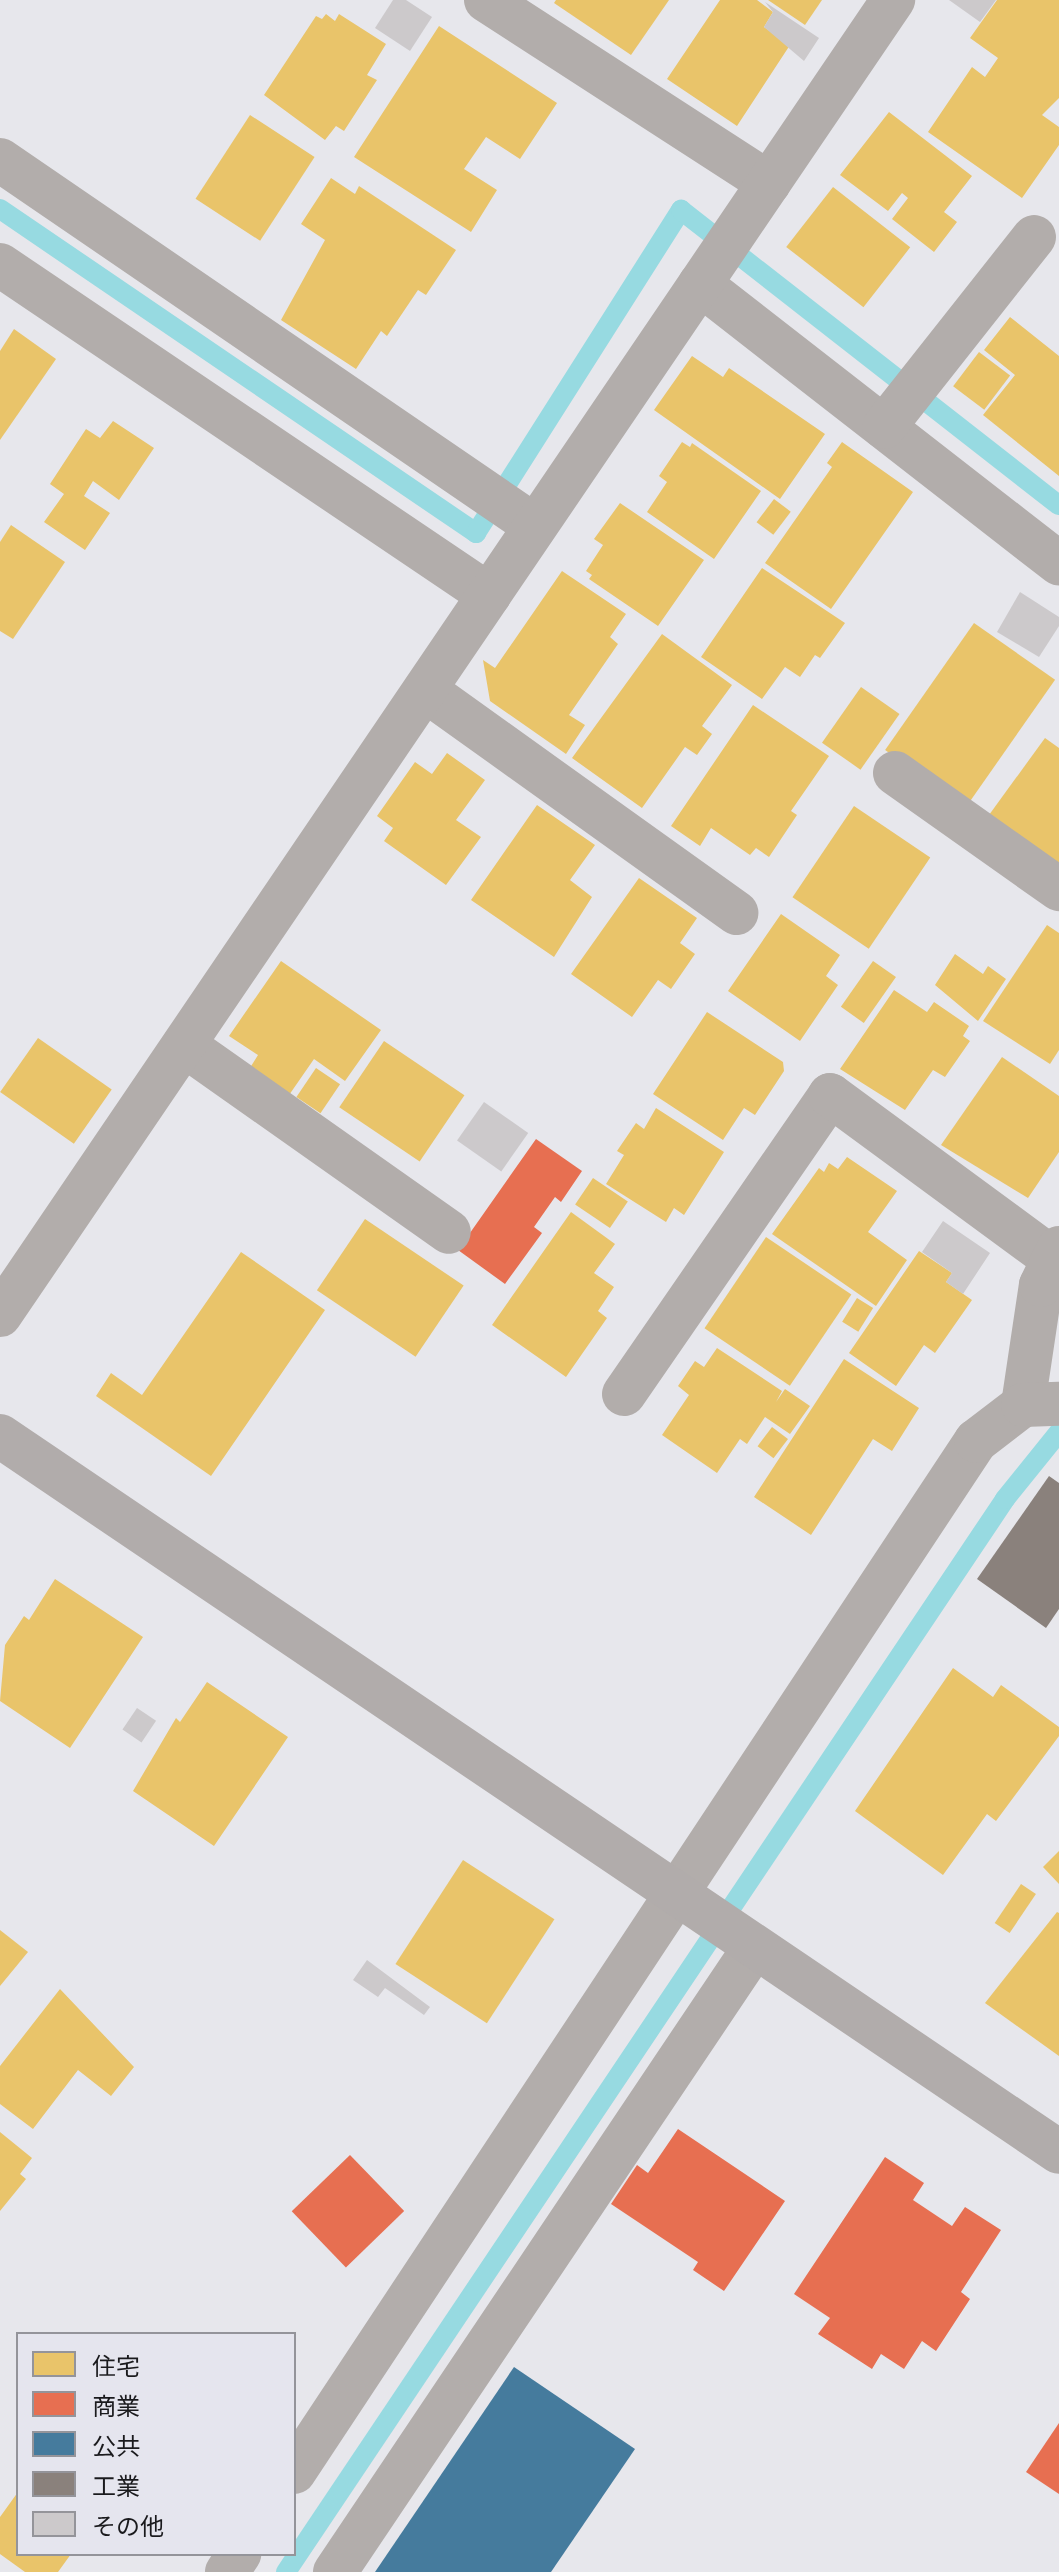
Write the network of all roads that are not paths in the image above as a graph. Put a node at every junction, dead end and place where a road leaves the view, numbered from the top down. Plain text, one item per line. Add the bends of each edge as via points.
1 (893, 0) edge
2 (491, 1) edge
3 (0, 160) edge
4 (769, 183) junction
5 (1034, 237) dead end
6 (0, 265) edge
7 (700, 284) junction
8 (884, 427) junction
9 (535, 526) junction
10 (1059, 563) edge
11 (489, 595) junction
12 (425, 690) junction
13 (895, 773) dead end
14 (1059, 889) edge
15 (736, 913) dead end
16 (184, 1045) junction
17 (449, 1232) dead end
18 (1056, 1254) edge
19 (0, 1315) edge
20 (624, 1394) dead end
21 (1041, 1405) edge
22 (0, 1436) edge
23 (678, 1897) junction
24 (754, 1948) junction
25 (1059, 2152) edge
26 (296, 2469) edge
27 (335, 2572) edge

1 - 4 street
2 - 4 street
3 - 9 street
4 - 7 street
5 - 8 street
6 - 11 street
7 - 8 street
7 - 9 street
8 - 10 street
9 - 11 street
11 - 12 street
12 - 15 street
12 - 16 street
13 - 14 street
16 - 17 street
16 - 19 street
18 - 20 street via 830,1095
18 - 21 street via 1041,1285
21 - 23 street via 976,1441
22 - 23 street
23 - 24 street
23 - 26 street
24 - 25 street
24 - 27 street

